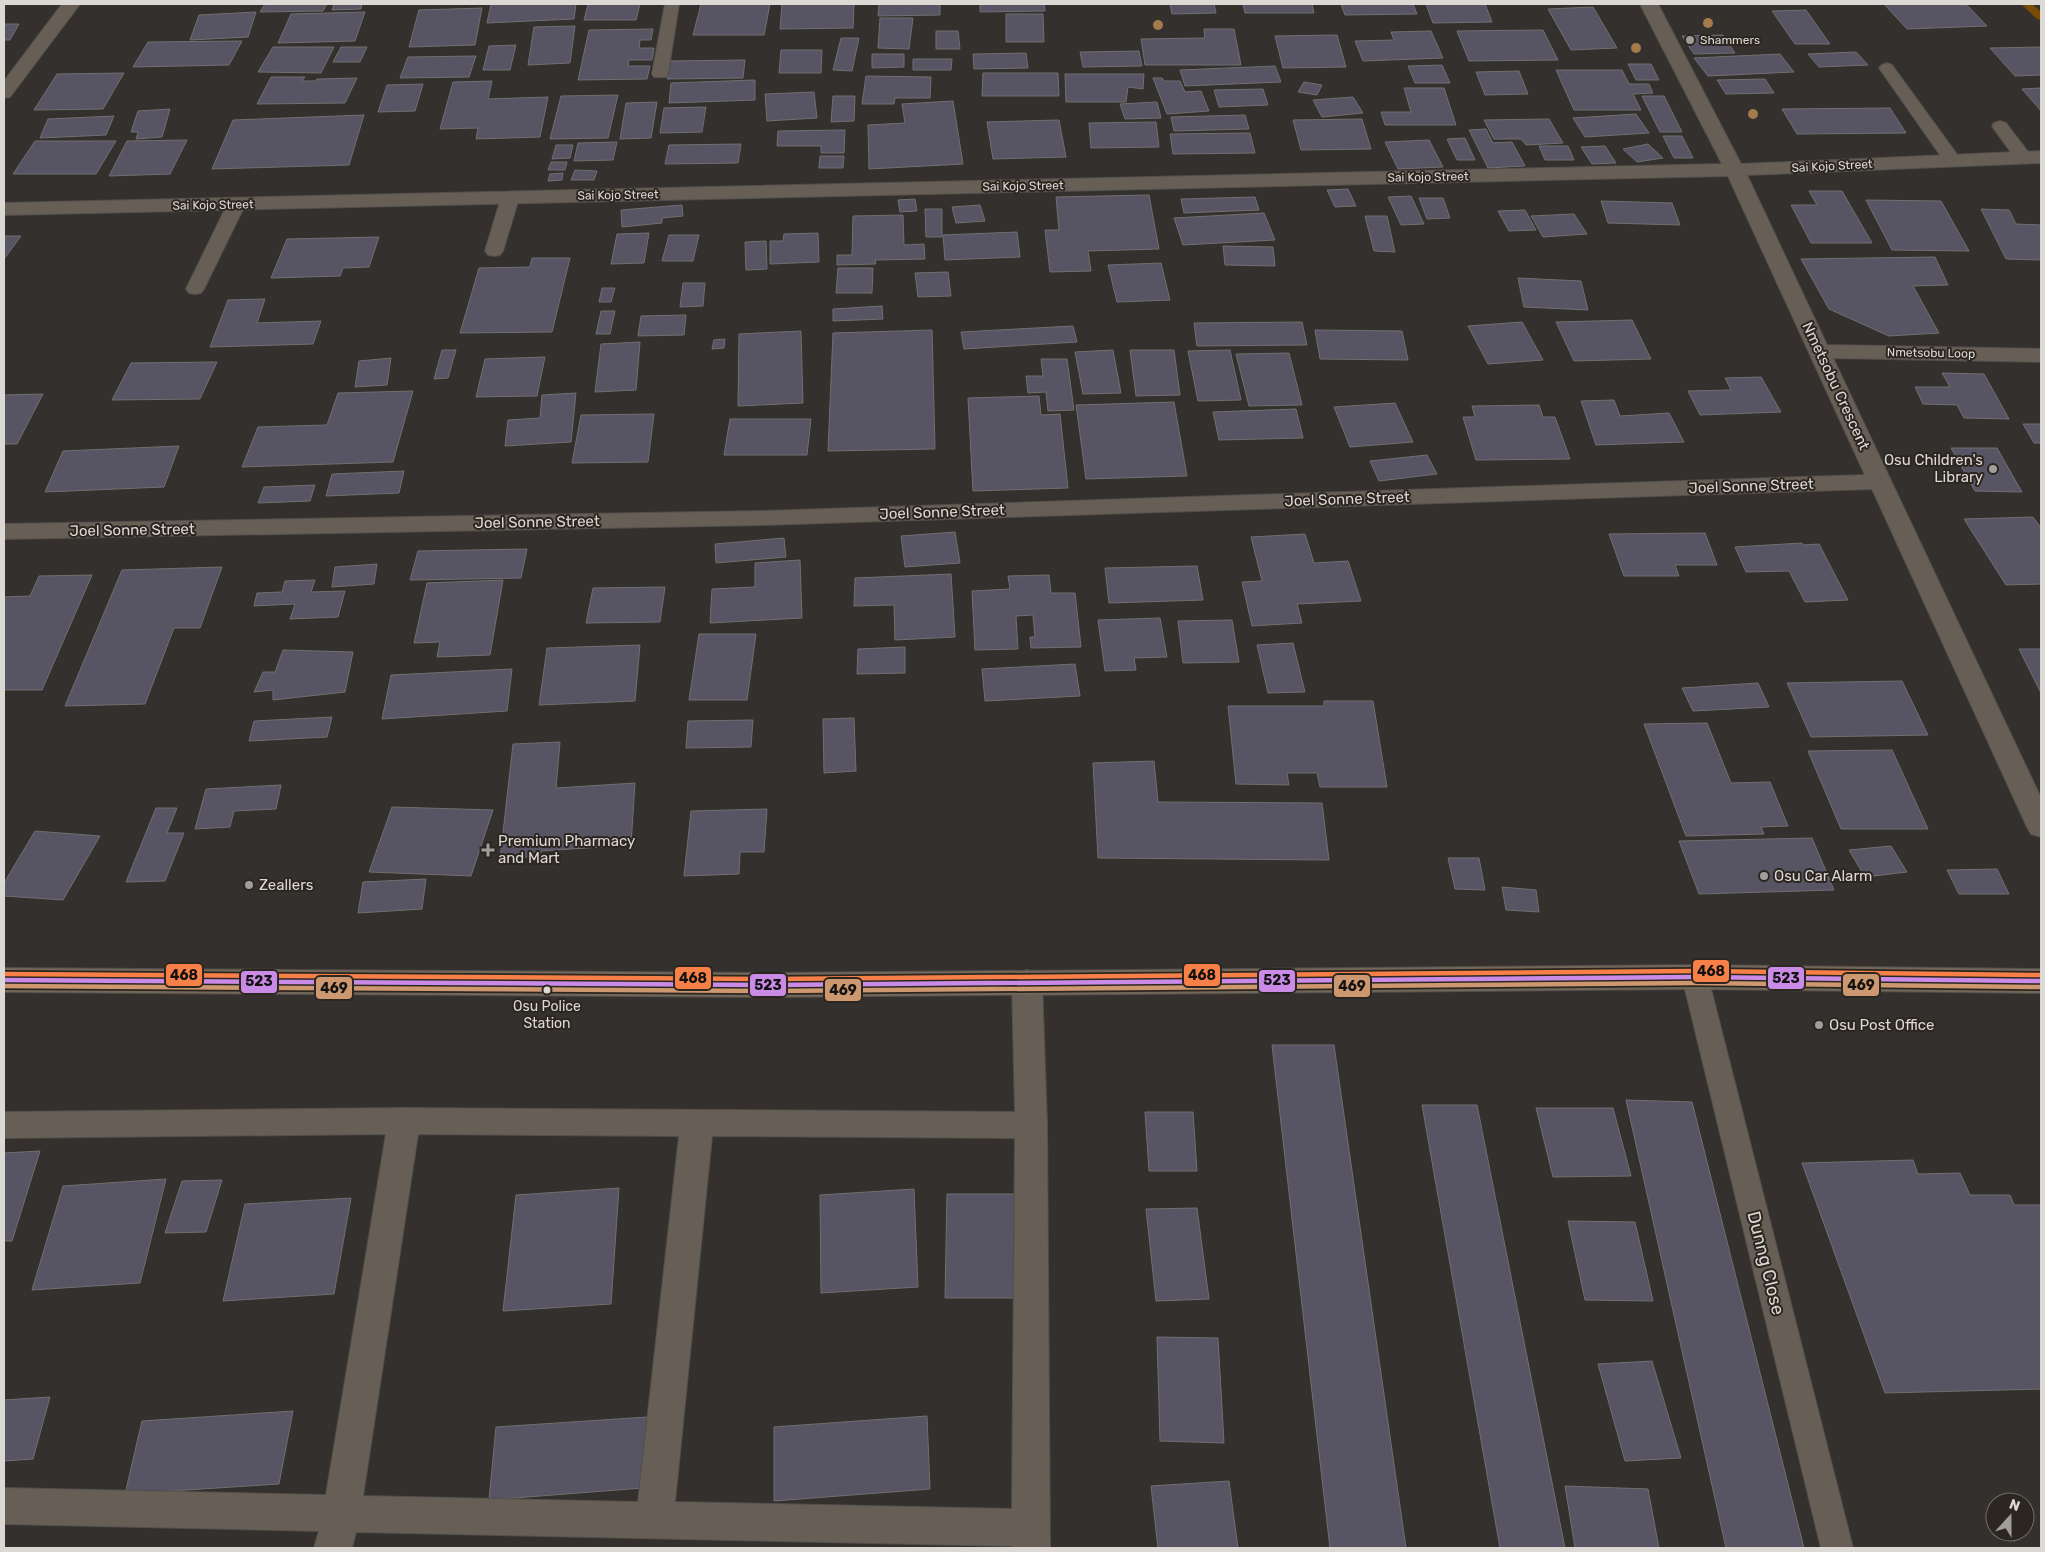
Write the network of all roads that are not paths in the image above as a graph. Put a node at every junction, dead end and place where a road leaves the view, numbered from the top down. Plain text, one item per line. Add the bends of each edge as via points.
1 (71, 4) edge
2 (672, 4) edge
3 (1649, 4) edge
4 (1887, 68) dead end
5 (660, 74) dead end
6 (4, 93) edge
7 (2000, 126) dead end
8 (2032, 157) edge
9 (1953, 161) junction
10 (1735, 170) junction
11 (510, 198) junction
12 (236, 205) junction
13 (4, 209) edge
14 (494, 252) dead end
15 (195, 289) dead end
16 (1820, 351) junction
17 (2041, 355) edge
18 (1880, 482) junction
19 (4, 532) edge
20 (2041, 825) edge
21 (1695, 977) junction
22 (4, 980) edge
23 (2041, 981) edge
24 (1027, 982) junction
25 (404, 1121) junction
26 (698, 1123) junction
27 (4, 1125) edge
28 (1031, 1125) junction
29 (4, 1506) edge
30 (342, 1514) junction
31 (655, 1520) junction
32 (1031, 1538) edge
33 (333, 1548) edge
34 (1837, 1548) edge

1 - 6 street
2 - 5 lane
3 - 10 street, Nmetsobu Crescent
4 - 9 lane
7 - 8 lane
8 - 9 street, Sai Kojo Street
9 - 10 street, Sai Kojo Street
10 - 11 street, Sai Kojo Street
10 - 16 street, Nmetsobu Crescent
11 - 12 street, Sai Kojo Street
11 - 14 lane
12 - 13 street, Sai Kojo Street
12 - 15 lane
16 - 17 street, Nmetsobu Loop
16 - 18 street, Nmetsobu Crescent
18 - 19 street, Joel Sonne Street via 763,518
18 - 20 street, Nmetsobu Crescent
21 - 23 main road
21 - 24 main road
21 - 34 lane, Dunng Close
22 - 24 main road via 763,984
24 - 28 street
25 - 26 street
25 - 27 street
25 - 30 street
26 - 28 street
26 - 31 street
28 - 32 street
29 - 30 street
30 - 31 street
30 - 33 street
31 - 32 street

